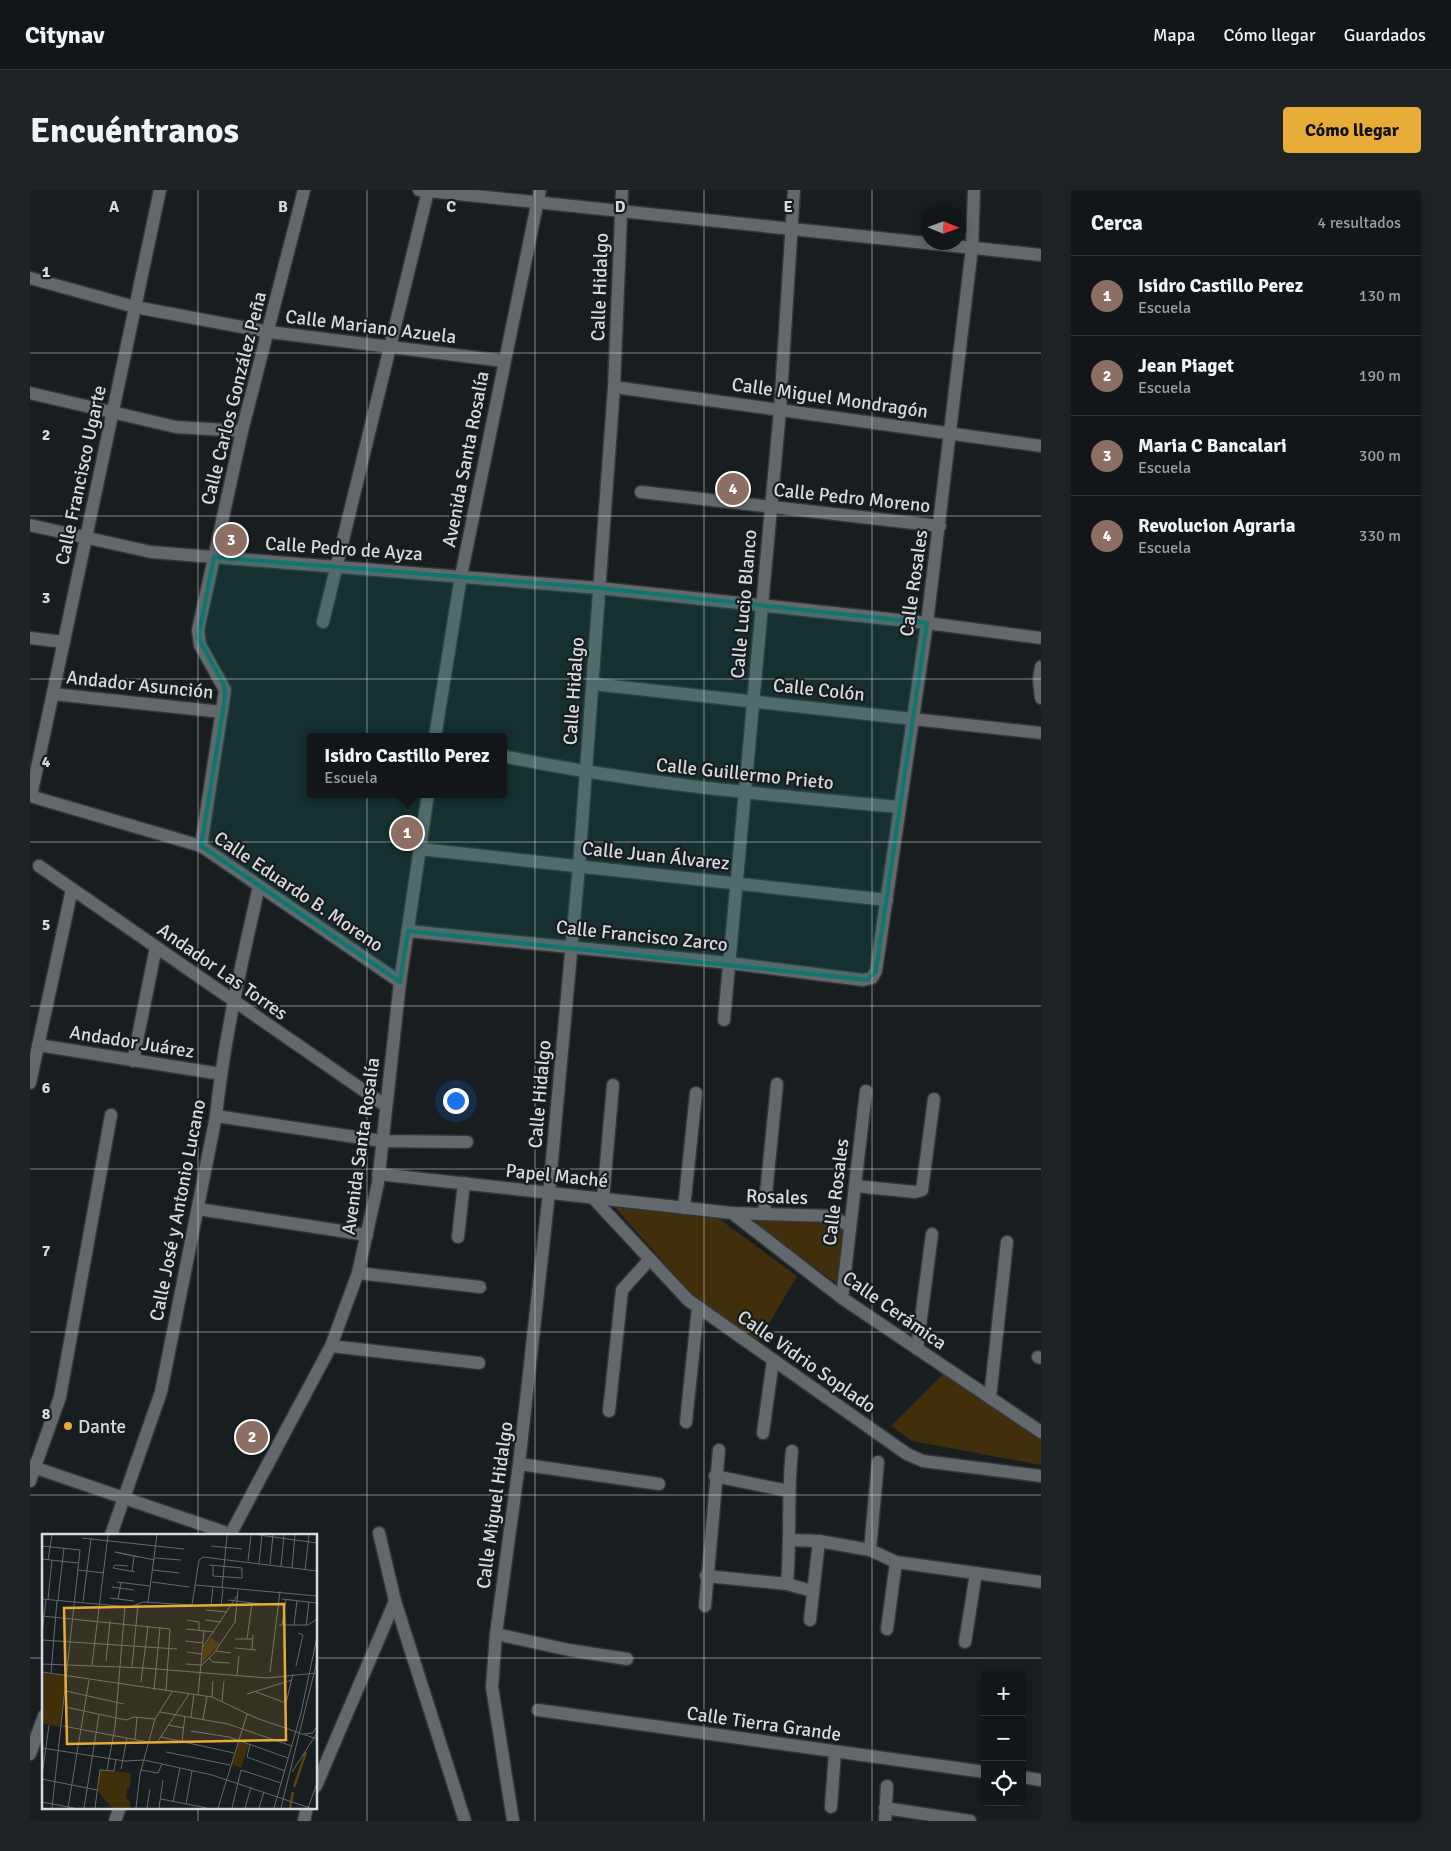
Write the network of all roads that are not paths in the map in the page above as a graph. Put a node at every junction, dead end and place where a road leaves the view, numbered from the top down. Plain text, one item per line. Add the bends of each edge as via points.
1 (160, 190) edge
2 (304, 190) edge
3 (424, 190) edge
4 (622, 190) edge
5 (794, 190) edge
6 (974, 190) edge
7 (539, 196) edge
8 (621, 211) junction
9 (791, 230) junction
10 (972, 248) junction
11 (1041, 255) edge
12 (30, 278) edge
13 (135, 307) junction
14 (269, 332) junction
15 (391, 346) junction
16 (504, 361) junction
17 (614, 387) junction
18 (30, 393) edge
19 (780, 410) junction
20 (112, 412) junction
21 (242, 431) junction
22 (951, 432) junction
23 (1041, 446) edge
24 (641, 492) dead end
25 (771, 507) junction
26 (30, 525) edge
27 (940, 526) junction
28 (87, 538) junction
29 (214, 557) junction
30 (337, 566) junction
31 (461, 576) junction
32 (598, 588) junction
33 (762, 604) junction
34 (323, 622) dead end
35 (927, 623) junction
36 (30, 638) edge
37 (1041, 638) edge
38 (64, 642) junction
39 (1041, 667) edge
40 (593, 684) junction
41 (53, 694) junction
42 (1041, 698) edge
43 (753, 701) junction
44 (222, 712) junction
45 (912, 717) junction
46 (436, 733) edge
47 (1041, 733) edge
48 (507, 757) edge
49 (586, 773) junction
50 (745, 793) junction
51 (30, 796) edge
52 (427, 798) edge
53 (899, 807) junction
54 (201, 846) junction
55 (420, 849) junction
56 (39, 866) dead end
57 (579, 866) junction
58 (736, 883) junction
59 (259, 886) junction
60 (72, 889) junction
61 (887, 900) junction
62 (408, 931) junction
63 (156, 947) junction
64 (571, 947) junction
65 (729, 963) junction
66 (872, 978) joint
67 (400, 982) junction
68 (234, 1003) junction
69 (724, 1020) dead end
70 (38, 1045) junction
71 (133, 1061) junction
72 (221, 1074) junction
73 (30, 1083) edge
74 (777, 1084) dead end
75 (613, 1085) dead end
76 (866, 1090) dead end
77 (696, 1093) dead end
78 (934, 1099) dead end
79 (386, 1106) junction
80 (111, 1115) dead end
81 (216, 1116) junction
82 (382, 1141) junction
83 (467, 1142) dead end
84 (378, 1174) junction
85 (464, 1184) junction
86 (855, 1186) junction
87 (549, 1193) junction
88 (598, 1198) junction
89 (684, 1208) junction
90 (198, 1209) junction
91 (732, 1213) junction
92 (764, 1214) junction
93 (849, 1226) junction
94 (932, 1234) dead end
95 (367, 1235) junction
96 (458, 1237) dead end
97 (1007, 1242) dead end
98 (650, 1259) junction
99 (358, 1273) junction
100 (480, 1287) dead end
101 (842, 1298) junction
102 (698, 1307) junction
103 (331, 1346) junction
104 (917, 1349) junction
105 (773, 1360) junction
106 (479, 1363) dead end
107 (990, 1398) junction
108 (609, 1411) dead end
109 (686, 1422) dead end
110 (1041, 1432) edge
111 (763, 1433) dead end
112 (719, 1450) dead end
113 (792, 1451) dead end
114 (878, 1462) dead end
115 (519, 1464) junction
116 (33, 1467) edge
117 (715, 1476) junction
118 (1041, 1476) edge
119 (30, 1481) edge
120 (659, 1484) dead end
121 (788, 1491) junction
122 (124, 1498) junction
123 (379, 1533) dead end
124 (111, 1534) edge
125 (230, 1534) edge
126 (791, 1540) junction
127 (819, 1541) junction
128 (870, 1550) junction
129 (896, 1562) junction
130 (976, 1573) junction
131 (706, 1576) junction
132 (1041, 1582) edge
133 (787, 1584) junction
134 (812, 1591) junction
135 (395, 1601) junction
136 (704, 1606) dead end
137 (810, 1620) dead end
138 (887, 1629) dead end
139 (496, 1634) junction
140 (965, 1642) dead end
141 (627, 1659) dead end
142 (538, 1710) dead end
143 (42, 1721) edge
144 (835, 1752) junction
145 (30, 1754) edge
146 (981, 1771) edge
147 (1026, 1778) edge
148 (1041, 1780) edge
149 (318, 1781) edge
150 (887, 1786) dead end
151 (832, 1807) dead end
152 (120, 1808) edge
153 (307, 1808) edge
154 (885, 1815) edge
155 (115, 1821) edge
156 (304, 1821) edge
157 (465, 1821) edge
158 (514, 1821) edge
159 (970, 1821) edge

1 - 13 street, Calle Francisco Ugarte
2 - 14 street, Calle Carlos González Peña
3 - 7 street
3 - 15 street
4 - 8 street, Calle Hidalgo
5 - 9 street, Calle Lucio Blanco
6 - 10 street, Calle Rosales
7 - 8 street
7 - 16 street, Avenida Santa Rosalía
8 - 9 street
8 - 17 street, Calle Hidalgo
9 - 10 street
9 - 19 street, Calle Lucio Blanco
10 - 11 street
10 - 22 street, Calle Rosales
12 - 13 street, Calle Mariano Azuela
13 - 14 street, Calle Mariano Azuela
13 - 20 street, Calle Francisco Ugarte
14 - 15 street, Calle Mariano Azuela
14 - 21 street, Calle Carlos González Peña
15 - 16 street, Calle Mariano Azuela
15 - 30 street
16 - 31 street, Avenida Santa Rosalía
17 - 19 street, Calle Miguel Mondragón
17 - 32 street, Calle Hidalgo
18 - 20 street
19 - 22 street, Calle Miguel Mondragón
19 - 25 street, Calle Lucio Blanco
20 - 21 street via 176,428
20 - 28 street, Calle Francisco Ugarte
21 - 29 street, Calle Carlos González Peña
22 - 23 street, Calle Miguel Mondragón
22 - 27 street, Calle Rosales
24 - 25 street, Calle Pedro Moreno
25 - 27 street, Calle Pedro Moreno
25 - 33 street, Calle Lucio Blanco
26 - 28 street, Calle Pedro de Ayza
27 - 35 street, Calle Rosales
28 - 29 street, Calle Pedro de Ayza via 151,552
28 - 38 street, Calle Francisco Ugarte
29 - 30 street, Calle Pedro de Ayza
29 - 44 street, Calle Carlos González Peña via 198,638 226,690
30 - 31 street, Calle Pedro de Ayza
30 - 34 street
31 - 32 street, Calle Pedro de Ayza
31 - 46 street, Avenida Santa Rosalía
32 - 33 street, Calle Pedro de Ayza
32 - 40 street, Calle Hidalgo
33 - 35 street, Calle Pedro de Ayza
33 - 43 street, Calle Lucio Blanco
35 - 37 street, Calle Pedro de Ayza
35 - 45 street, Calle Rosales
36 - 38 street, Andador Asunción
38 - 41 street, Calle Francisco Ugarte
39 - 42 street
40 - 43 street, Calle Colón
40 - 49 street, Calle Hidalgo
41 - 44 street, Andador Asunción
41 - 51 street, Calle Francisco Ugarte
43 - 45 street, Calle Colón
43 - 50 street, Calle Lucio Blanco
44 - 54 street, Calle Carlos González Peña
45 - 47 street, Calle Colón
45 - 53 street, Calle Rosales
48 - 49 street, Calle Guillermo Prieto
49 - 50 street, Calle Guillermo Prieto
49 - 57 street, Calle Hidalgo
50 - 53 street, Calle Guillermo Prieto
50 - 58 street, Calle Lucio Blanco
51 - 54 street, Calle Eduardo B. Moreno
52 - 55 street, Avenida Santa Rosalía
53 - 61 street, Calle Rosales
54 - 59 street, Calle Eduardo B. Moreno
55 - 57 street, Calle Juan Álvarez
55 - 62 street, Avenida Santa Rosalía
56 - 60 street, Andador Las Torres
57 - 58 street, Calle Juan Álvarez
57 - 64 street, Calle Hidalgo
58 - 61 street, Calle Juan Álvarez
58 - 65 street, Calle Lucio Blanco
59 - 67 street, Calle Eduardo B. Moreno
59 - 68 street, Calle José y Antonio Lucano
60 - 63 street, Andador Las Torres
60 - 70 street
61 - 66 street, Calle Rosales via 876,971
62 - 64 street, Calle Francisco Zarco
62 - 67 street, Avenida Santa Rosalía
63 - 68 street, Andador Las Torres
63 - 71 street
64 - 65 street, Calle Francisco Zarco
64 - 87 street, Calle Hidalgo
65 - 66 street, Calle Francisco Zarco via 863,980
65 - 69 street, Calle Lucio Blanco
67 - 79 street, Avenida Santa Rosalía
68 - 72 street, Calle José y Antonio Lucano
68 - 79 street, Andador Las Torres
70 - 71 street, Andador Juárez
70 - 73 street
71 - 72 street, Andador Juárez
72 - 81 street, Calle José y Antonio Lucano
74 - 92 street
75 - 88 street
76 - 86 street, Calle Rosales
77 - 89 street
78 - 86 street via 922,1190
79 - 82 street, Avenida Santa Rosalía
80 - 116 street via 60,1396
81 - 82 street
81 - 90 street, Calle José y Antonio Lucano
82 - 83 street
82 - 84 street, Avenida Santa Rosalía
84 - 85 street, Papel Maché
84 - 95 street, Avenida Santa Rosalía
85 - 87 street, Papel Maché
85 - 96 street
86 - 93 street, Calle Rosales
87 - 88 street, Papel Maché
87 - 115 street, Calle Miguel Hidalgo
88 - 89 street, Papel Maché
88 - 98 street, Calle Vidrio Soplado
89 - 91 street, Papel Maché
90 - 95 street
90 - 122 street, Calle José y Antonio Lucano via 161,1392
91 - 92 street, Rosales
91 - 101 street, Calle Cerámica
92 - 93 street, Rosales via 833,1216
93 - 101 street, Calle Rosales
94 - 104 street
95 - 99 street, Avenida Santa Rosalía
97 - 107 street
98 - 102 street, Calle Vidrio Soplado
98 - 108 street via 622,1290
99 - 100 street
99 - 103 street, Avenida Santa Rosalía
101 - 104 street, Calle Cerámica
102 - 105 street, Calle Vidrio Soplado
102 - 109 street
103 - 106 street
103 - 125 street, Avenida Santa Rosalía
104 - 107 street, Calle Cerámica
105 - 111 street
105 - 118 street, Calle Vidrio Soplado via 914,1459
107 - 110 street, Calle Cerámica
112 - 117 street
113 - 121 street
114 - 128 street
115 - 120 street
115 - 139 street, Calle Miguel Hidalgo
116 - 119 street
116 - 122 street
117 - 121 street
117 - 131 street
121 - 126 street
122 - 124 street, Calle José y Antonio Lucano
122 - 125 street
123 - 135 street
126 - 127 street
126 - 133 street
127 - 128 street
127 - 134 street
128 - 129 street
129 - 130 street
129 - 138 street
130 - 132 street
130 - 140 street
131 - 133 street
131 - 136 street
133 - 134 street
134 - 137 street
135 - 149 street
135 - 157 street
139 - 141 street
139 - 158 street, Calle Miguel Hidalgo via 492,1687
142 - 144 street, Calle Tierra Grande
143 - 145 street
144 - 146 street, Calle Tierra Grande
144 - 151 street
147 - 148 street
150 - 154 street
152 - 155 street
153 - 156 street
154 - 159 street

